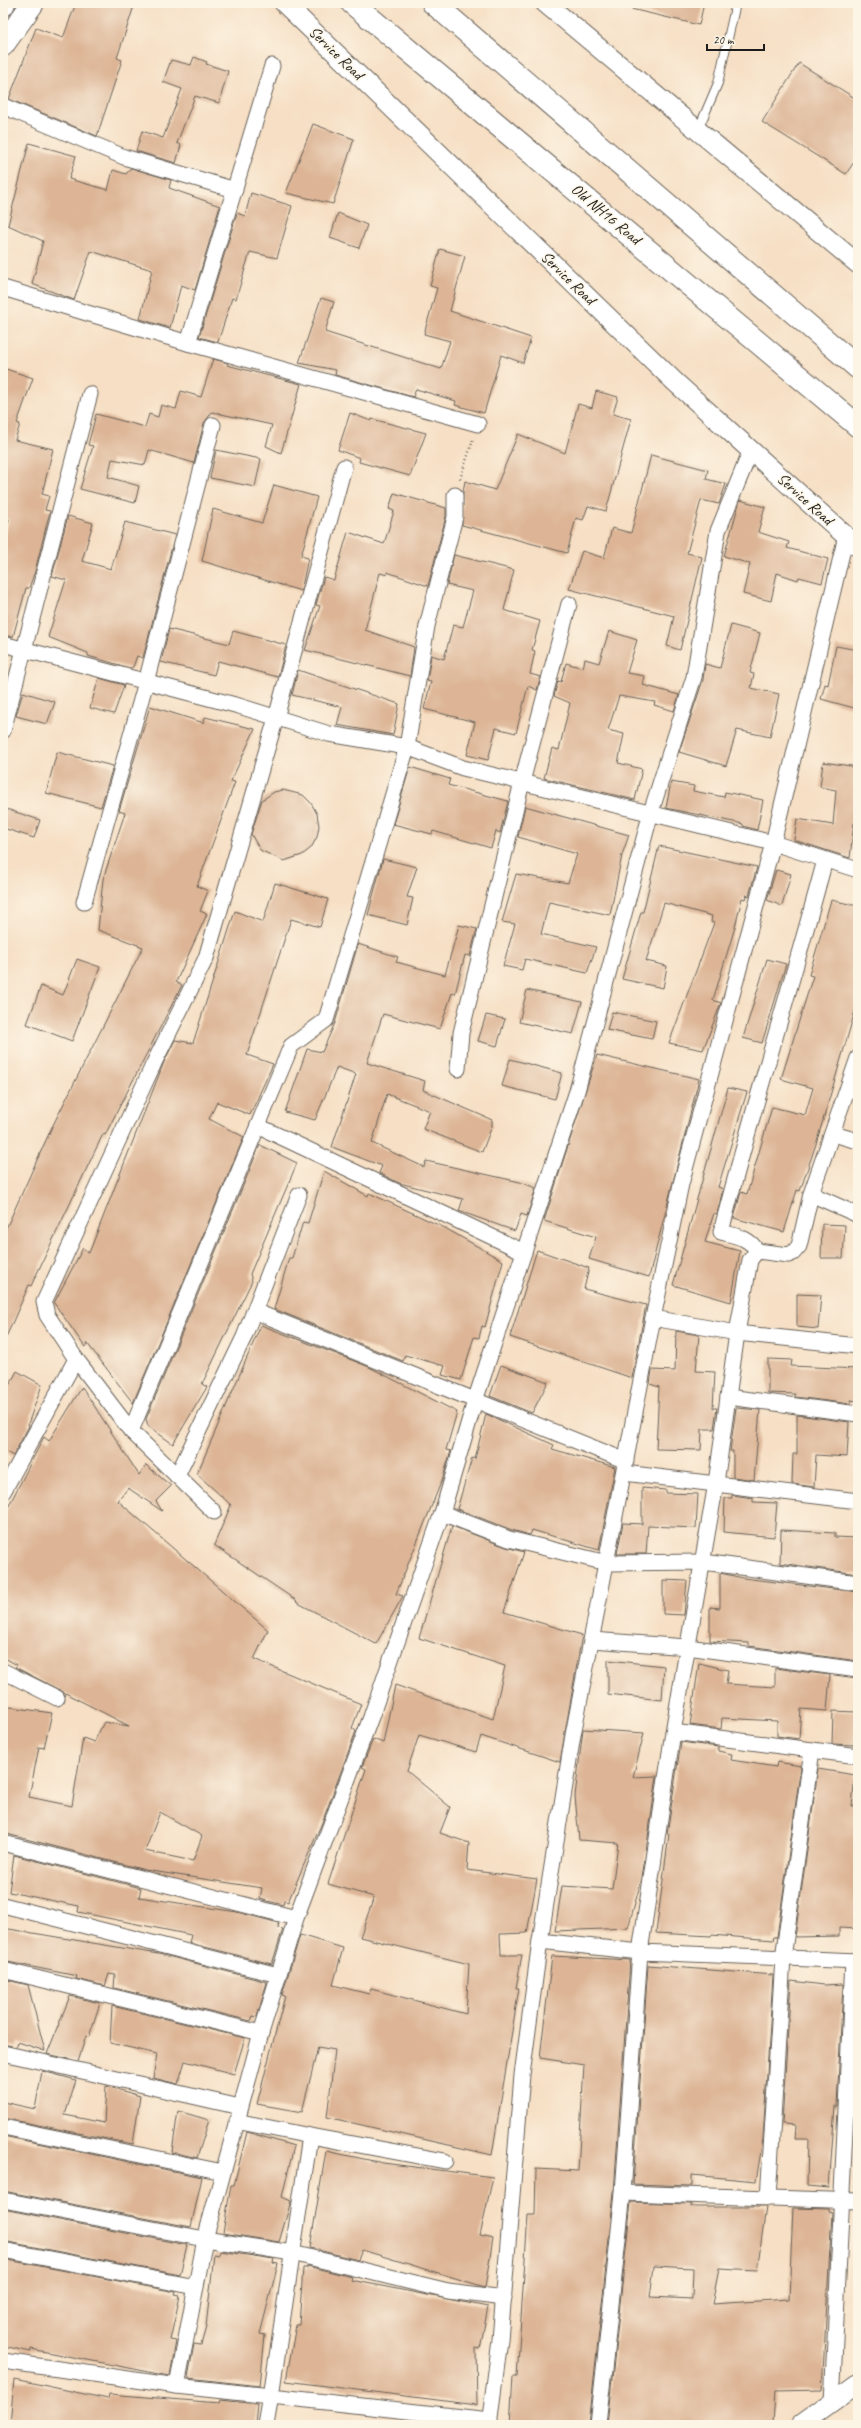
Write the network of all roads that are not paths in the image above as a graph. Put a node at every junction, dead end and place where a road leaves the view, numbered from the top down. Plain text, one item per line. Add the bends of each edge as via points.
1 (33, 3) edge
2 (284, 3) edge
3 (352, 3) edge
4 (433, 3) edge
5 (545, 3) edge
6 (736, 3) edge
7 (3, 44) edge
8 (272, 66) dead end
9 (3, 106) edge
10 (697, 132) junction
11 (235, 190) junction
12 (858, 264) edge
13 (3, 288) edge
14 (188, 343) junction
15 (858, 368) edge
16 (90, 394) dead end
17 (478, 424) road end
18 (213, 425) dead end
19 (858, 426) edge
20 (751, 450) junction
21 (344, 467) dead end
22 (455, 495) road end
23 (852, 542) edge
24 (569, 604) dead end
25 (3, 644) edge
26 (22, 651) junction
27 (146, 682) junction
28 (276, 718) junction
29 (3, 731) edge
30 (407, 747) junction
31 (522, 782) junction
32 (651, 812) junction
33 (773, 843) junction
34 (825, 860) junction
35 (858, 870) edge
36 (84, 902) dead end
37 (857, 1064) edge
38 (458, 1069) dead end
39 (258, 1126) junction
40 (833, 1134) junction
41 (858, 1141) edge
42 (811, 1194) junction
43 (299, 1195) dead end
44 (858, 1215) edge
45 (757, 1251) junction
46 (524, 1252) junction
47 (254, 1311) junction
48 (653, 1318) junction
49 (737, 1333) junction
50 (858, 1346) edge
51 (76, 1359) junction
52 (728, 1397) junction
53 (475, 1401) junction
54 (858, 1414) edge
55 (131, 1431) junction
56 (625, 1467) junction
57 (177, 1476) junction
58 (716, 1483) junction
59 (3, 1492) edge
60 (858, 1501) edge
61 (214, 1512) dead end
62 (442, 1513) junction
63 (703, 1562) junction
64 (607, 1563) junction
65 (858, 1582) edge
66 (592, 1640) junction
67 (687, 1647) junction
68 (858, 1670) edge
69 (3, 1671) edge
70 (57, 1698) dead end
71 (673, 1732) junction
72 (812, 1750) junction
73 (858, 1756) edge
74 (3, 1843) edge
75 (3, 1904) edge
76 (296, 1918) junction
77 (540, 1941) junction
78 (640, 1952) junction
79 (783, 1958) junction
80 (856, 1961) edge
81 (3, 1970) edge
82 (278, 1975) junction
83 (261, 2033) junction
84 (3, 2052) edge
85 (238, 2114) junction
86 (3, 2127) edge
87 (310, 2136) junction
88 (445, 2161) dead end
89 (223, 2172) junction
90 (623, 2192) junction
91 (768, 2198) junction
92 (3, 2200) edge
93 (842, 2200) junction
94 (858, 2201) edge
95 (205, 2240) junction
96 (3, 2250) edge
97 (292, 2254) junction
98 (196, 2287) junction
99 (504, 2298) junction
100 (3, 2361) edge
101 (858, 2384) edge
102 (177, 2386) junction
103 (271, 2396) junction
104 (832, 2403) junction
105 (490, 2422) edge
106 (266, 2425) edge
107 (598, 2425) edge
108 (801, 2425) edge

1 - 7 main road
2 - 20 street, Service Road via 675,382
3 - 19 main road, Old NH16 Road
4 - 15 main road
5 - 10 street
6 - 10 lane via 718,83
8 - 11 street
9 - 11 street via 124,156
10 - 12 street
11 - 14 street
13 - 14 street
14 - 17 street
16 - 26 street
18 - 27 street
20 - 23 street, Service Road
20 - 32 street via 718,532 694,677
21 - 28 street
22 - 30 street via 455,516 427,626
23 - 33 street
24 - 31 street
25 - 26 street
26 - 27 street
26 - 29 street
27 - 28 street
27 - 36 street
28 - 30 street via 330,734
28 - 51 street via 206,958 45,1297 44,1307 47,1315
30 - 31 street via 463,768
30 - 39 street via 326,1020 291,1046
31 - 32 street
31 - 38 street via 461,1033
32 - 33 street
32 - 46 street via 629,866 577,1092
33 - 34 street
33 - 48 street via 681,1184
34 - 35 street
34 - 45 street via 792,982 753,1110 721,1232 745,1239 752,1243
37 - 40 street
39 - 46 street
39 - 55 street
40 - 41 street
40 - 42 street
42 - 44 street
42 - 45 street via 794,1253
43 - 47 street
45 - 49 street via 750,1260
46 - 53 street
47 - 53 street
47 - 57 street via 244,1338
48 - 49 street
48 - 56 street
49 - 50 street
49 - 52 street
51 - 55 street
51 - 59 street
52 - 54 street
52 - 58 street
53 - 56 street
53 - 62 street
55 - 57 street
56 - 58 street
56 - 64 street
57 - 61 street
58 - 60 street
58 - 63 street
62 - 64 street via 509,1539
62 - 76 street via 372,1717
63 - 64 street
63 - 65 street
63 - 67 street
64 - 66 street
66 - 67 street
66 - 77 street via 573,1735
67 - 68 street
67 - 71 street
69 - 70 street
71 - 72 street
71 - 78 street
72 - 73 street
72 - 79 street
74 - 76 street
75 - 82 street
76 - 82 street
77 - 78 street
77 - 99 street via 522,2075
78 - 79 street
78 - 90 street
79 - 80 street
79 - 91 street
80 - 93 street
81 - 83 street
82 - 83 street
83 - 85 street
84 - 85 street
85 - 87 street
85 - 89 street
86 - 89 street
87 - 88 street
87 - 97 street
89 - 95 street
90 - 91 street
90 - 107 street
91 - 93 street
92 - 95 street
93 - 94 street
93 - 104 street
95 - 97 street
95 - 98 street
96 - 98 street
97 - 99 street via 448,2291
97 - 103 street
98 - 102 street
99 - 105 street
100 - 102 street
101 - 104 street
102 - 103 street
103 - 105 street
103 - 106 street
104 - 108 street

